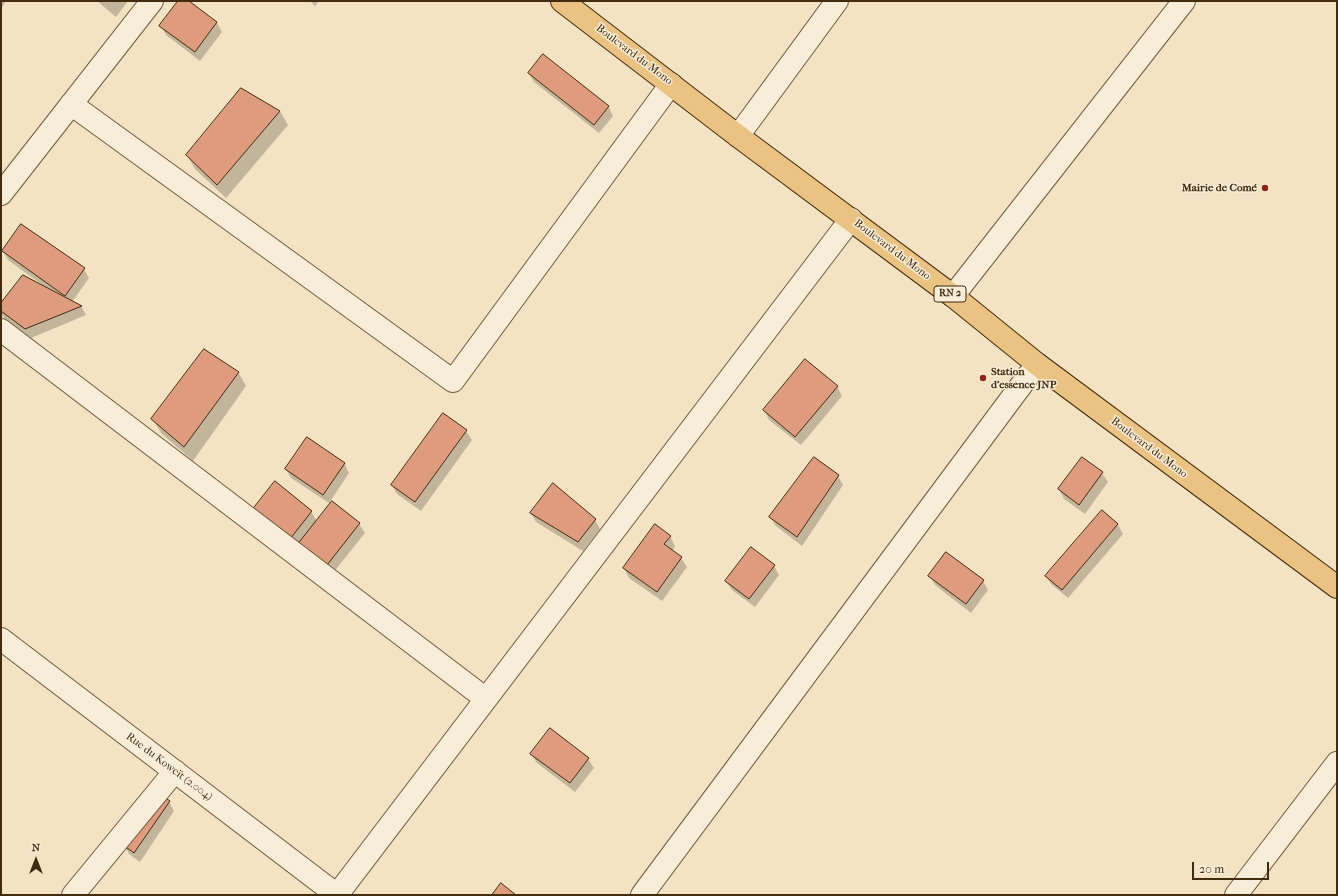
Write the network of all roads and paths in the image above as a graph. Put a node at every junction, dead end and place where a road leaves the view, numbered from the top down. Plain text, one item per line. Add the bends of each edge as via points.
1 (152, 1) edge
2 (562, 1) edge
3 (838, 1) edge
4 (1184, 1) edge
5 (671, 84) junction
6 (71, 104) junction
7 (738, 136) junction
8 (1, 194) edge
9 (850, 218) junction
10 (953, 296) junction
11 (1, 330) edge
12 (1037, 364) junction
13 (1337, 587) edge
14 (1, 639) edge
15 (486, 699) junction
16 (1337, 763) edge
17 (175, 772) junction
18 (73, 895) edge
19 (337, 895) edge
20 (642, 895) edge
21 (1236, 895) edge

1 - 6 street
2 - 5 main road, Boulevard du Mono / RN 2
3 - 7 street
4 - 10 street
5 - 6 street via 453,380
5 - 7 main road, Boulevard du Mono / RN 2
6 - 8 street
7 - 9 main road, Boulevard du Mono / RN 2
9 - 10 main road, Boulevard du Mono / RN 2
9 - 15 street
10 - 12 main road, Boulevard du Mono / RN 2
11 - 15 street
12 - 13 main road, Boulevard du Mono / RN 2
12 - 20 street
14 - 17 street, Rue du Koweït (2.004)
15 - 19 street
16 - 21 street
17 - 18 street
17 - 19 street, Rue du Koweït (2.004)

